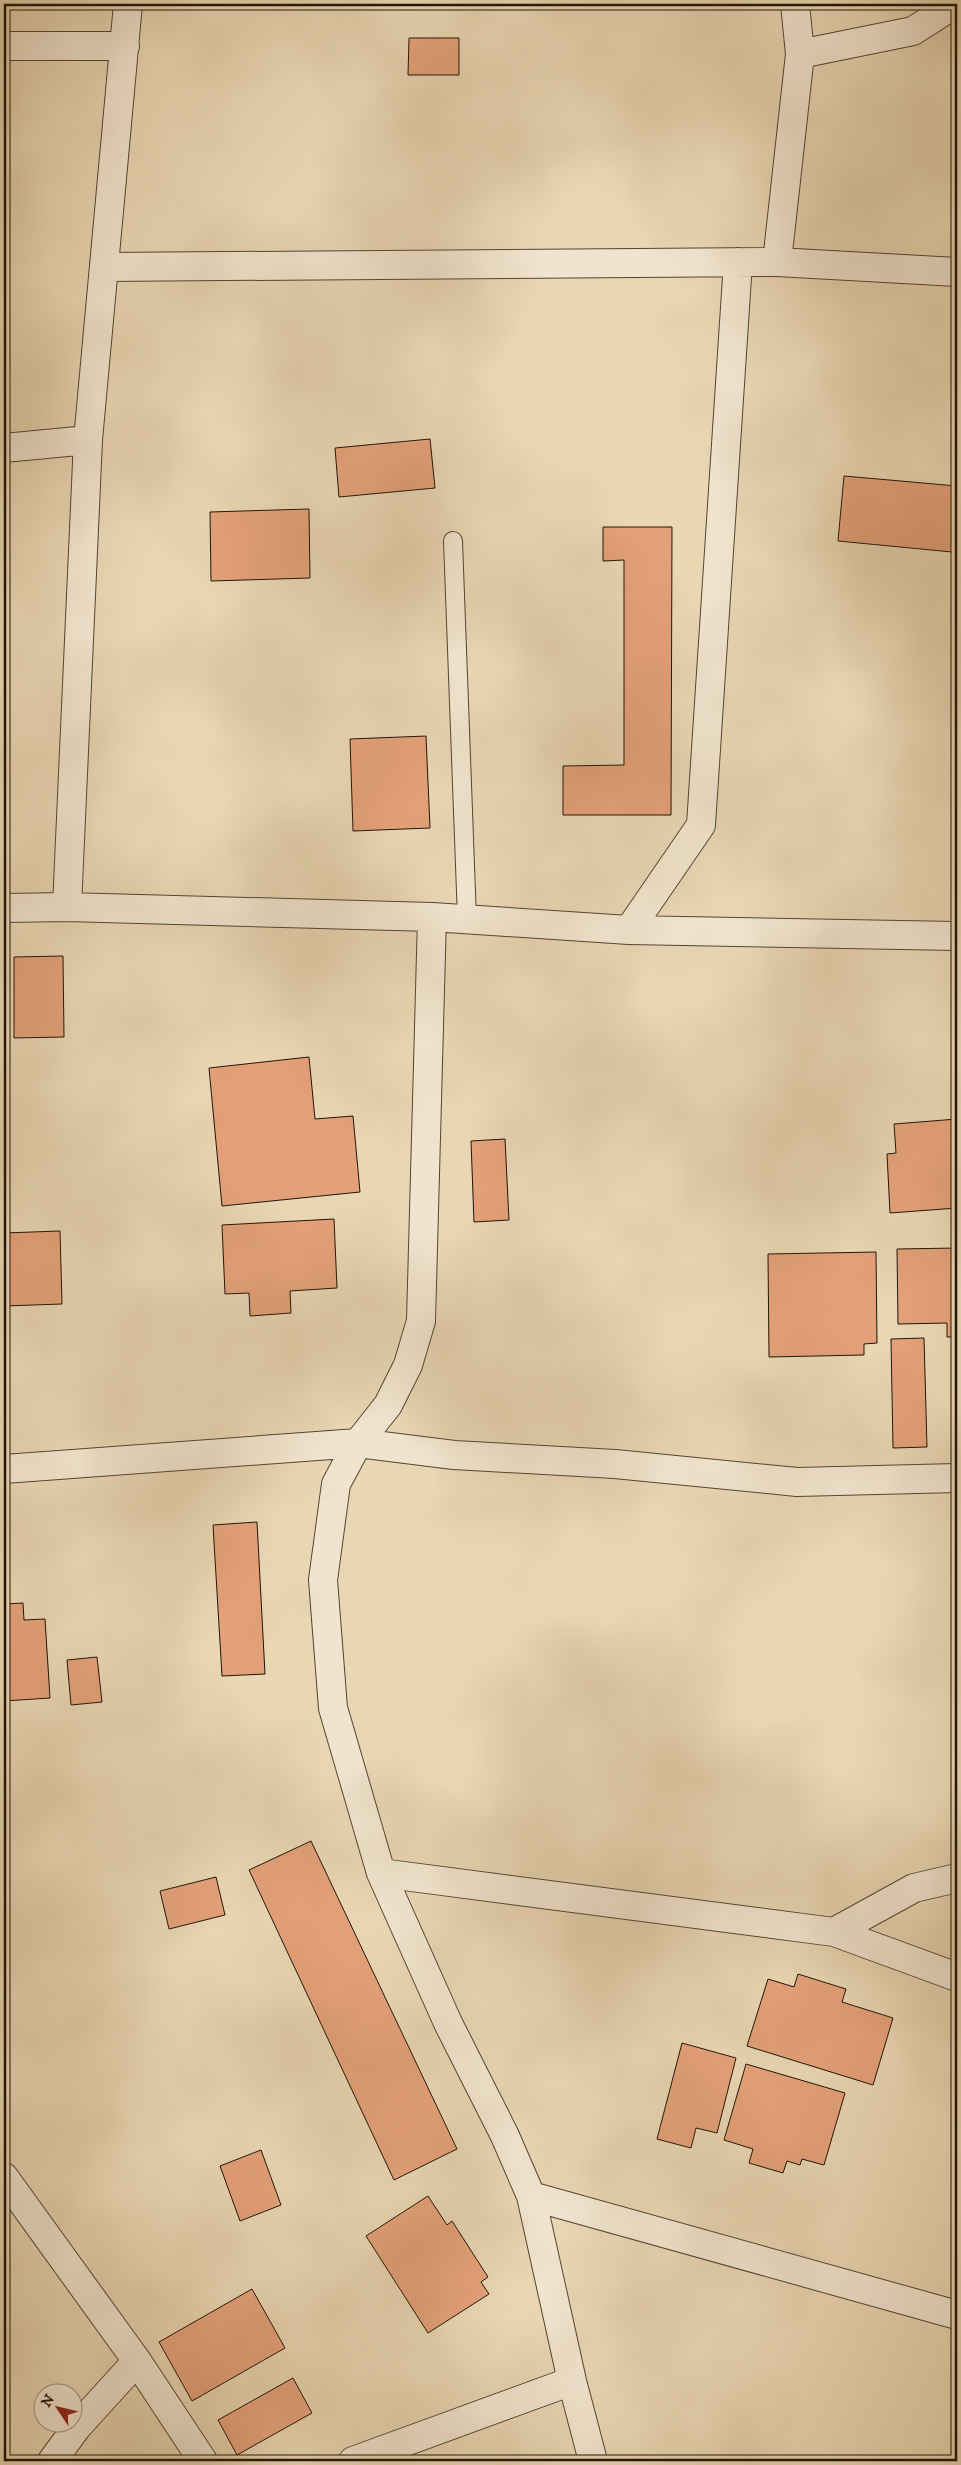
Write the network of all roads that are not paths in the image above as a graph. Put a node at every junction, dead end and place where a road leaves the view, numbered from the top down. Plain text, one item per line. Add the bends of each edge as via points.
1 (128, 4) edge
2 (795, 4) edge
3 (955, 4) edge
4 (4, 46) edge
5 (125, 46) junction
6 (800, 54) junction
7 (738, 262) junction
8 (777, 262) junction
9 (104, 267) junction
10 (957, 272) edge
11 (88, 440) junction
12 (4, 448) edge
13 (453, 541) dead end
14 (67, 907) junction
15 (4, 908) edge
16 (432, 917) junction
17 (467, 918) junction
18 (629, 930) junction
19 (957, 936) edge
20 (358, 1443) junction
21 (4, 1469) edge
22 (957, 1478) edge
23 (381, 1872) junction
24 (957, 1878) edge
25 (834, 1932) junction
26 (957, 1977) edge
27 (4, 2177) edge
28 (531, 2196) junction
29 (957, 2315) edge
30 (137, 2361) junction
31 (572, 2381) junction
32 (52, 2461) edge
33 (203, 2461) edge
34 (353, 2461) edge
35 (593, 2461) edge

1 - 5 street
2 - 6 street
3 - 6 street via 913,31
4 - 5 street
5 - 9 street
6 - 8 street
7 - 8 street
7 - 9 street
7 - 18 street via 701,825
8 - 10 street
9 - 11 street
11 - 12 street
11 - 14 street
13 - 17 lane
14 - 15 street
14 - 16 street
16 - 17 street
16 - 20 street via 421,1321 408,1364 388,1405
17 - 18 street
18 - 19 street
20 - 21 street
20 - 22 street via 797,1482
20 - 23 street via 336,1484 324,1580 333,1708
23 - 25 street
23 - 28 street via 448,2023 505,2136
24 - 25 street via 914,1888
25 - 26 street
27 - 30 street
28 - 29 street
28 - 31 street
30 - 32 street via 77,2427
30 - 33 street
31 - 34 street
31 - 35 street

